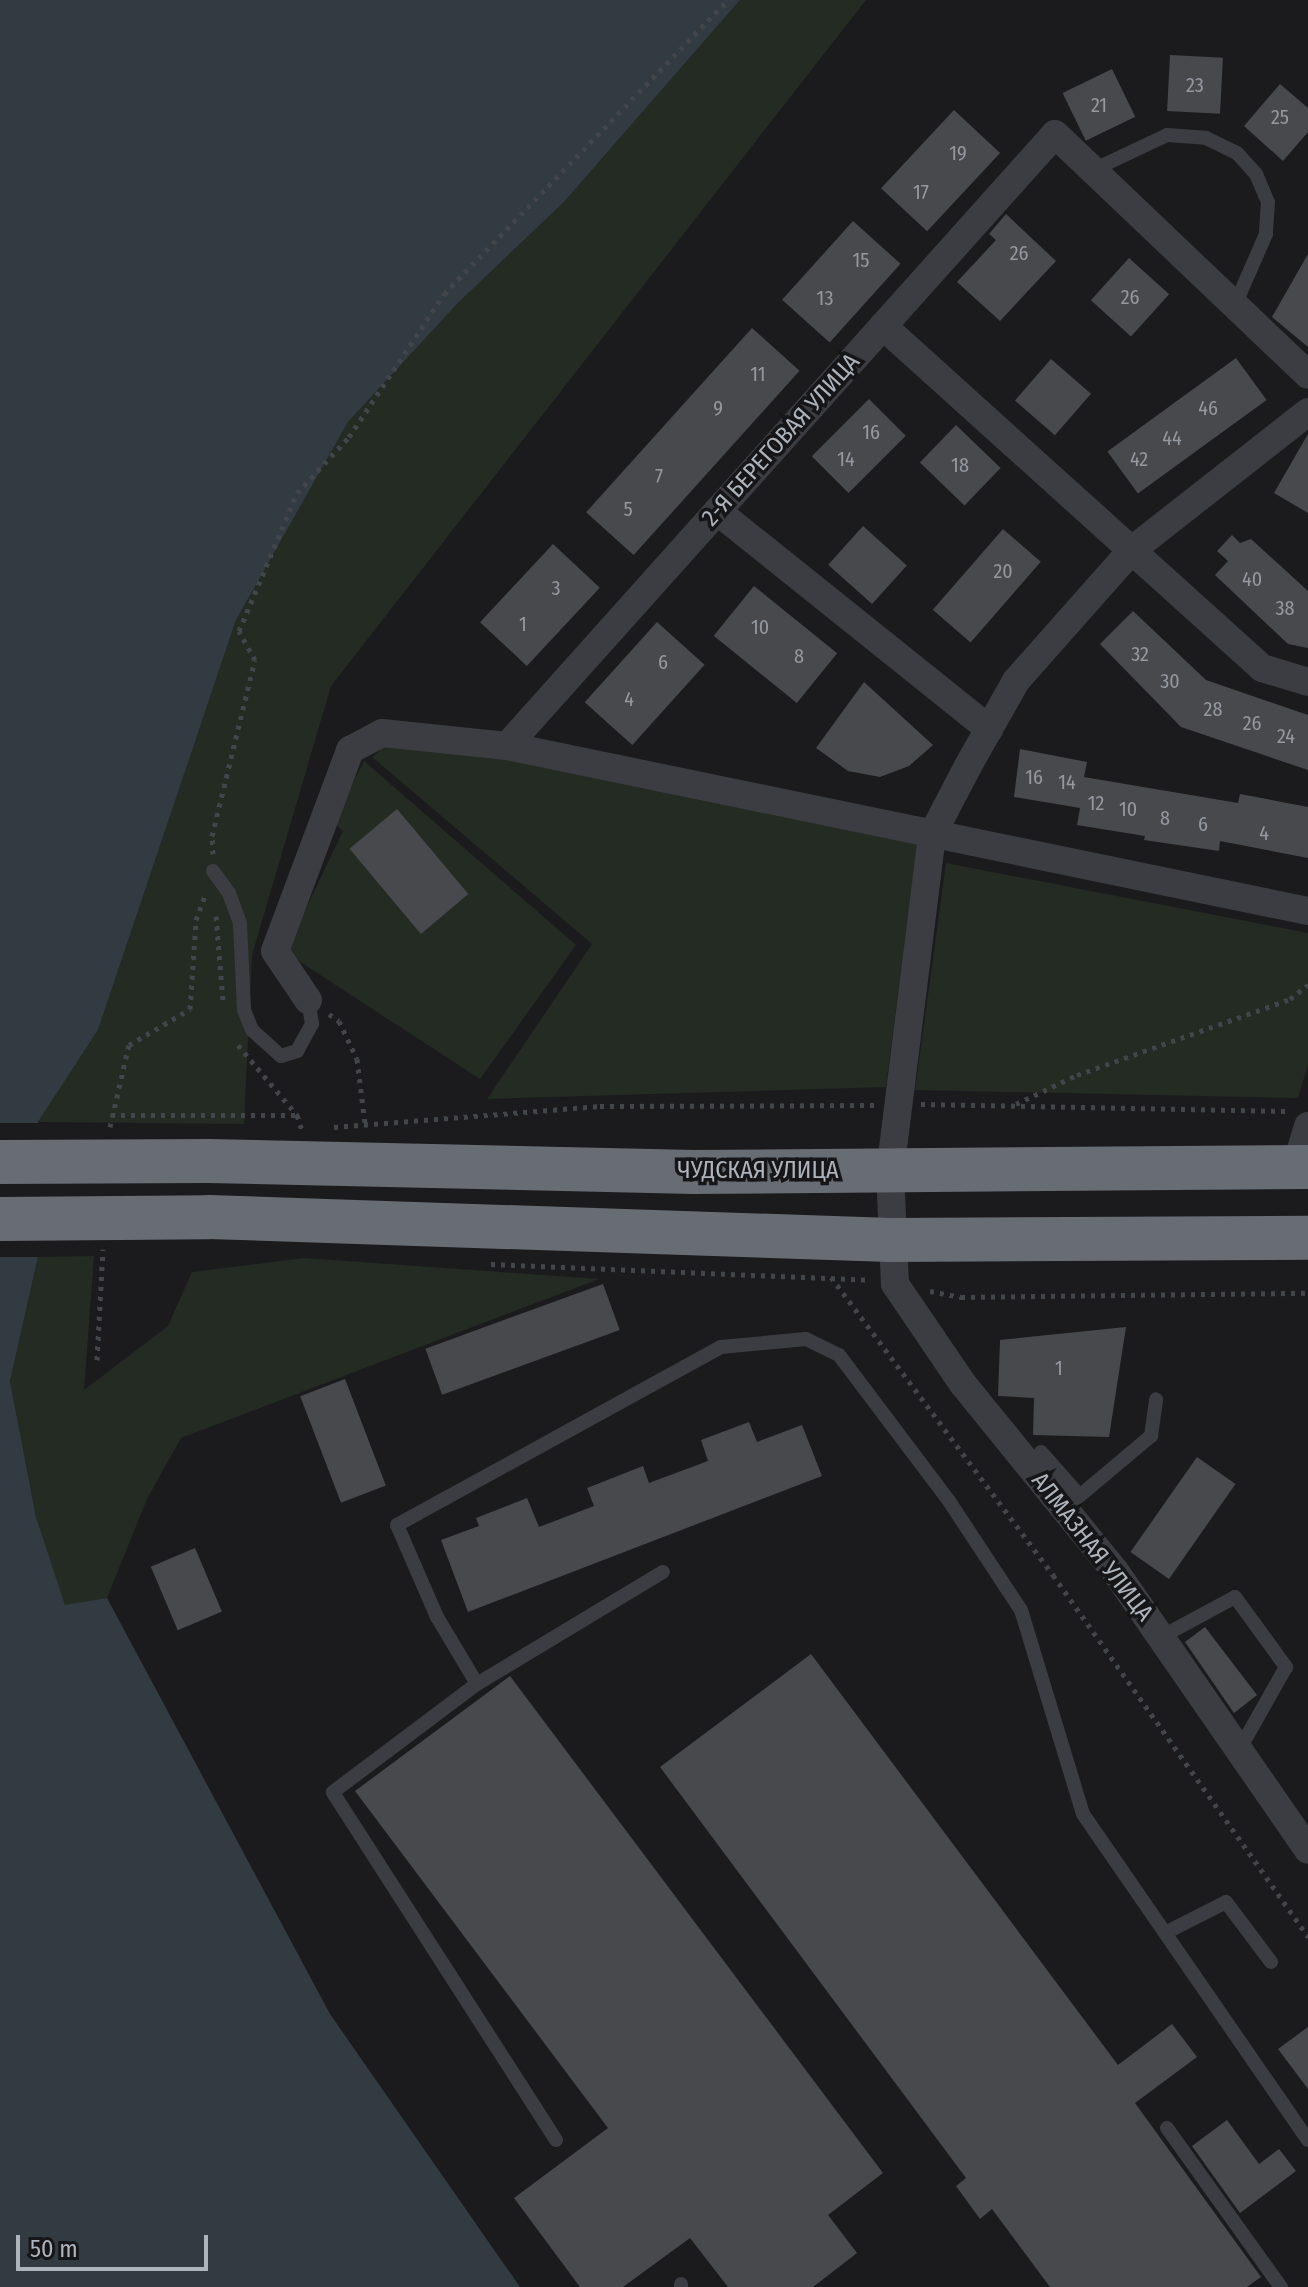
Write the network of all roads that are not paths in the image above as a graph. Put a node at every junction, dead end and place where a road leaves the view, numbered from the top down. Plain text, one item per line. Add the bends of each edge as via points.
1 (1093, 170) junction
2 (1235, 305) junction
3 (883, 326) junction
4 (1308, 375) edge
5 (1308, 412) edge
6 (717, 511) junction
7 (1131, 551) junction
8 (1308, 682) edge
9 (989, 729) junction
10 (507, 746) junction
11 (932, 835) junction
12 (213, 871) road end
13 (1308, 911) edge
14 (308, 1000) joint
15 (1301, 1142) edge
16 (0, 1162) edge
17 (890, 1171) junction
18 (0, 1219) edge
19 (1308, 1238) edge
20 (891, 1240) junction
21 (1156, 1399) dead end
22 (1041, 1452) dead end
23 (1072, 1502) junction
24 (663, 1572) dead end
25 (1161, 1637) junction
26 (477, 1684) junction
27 (1239, 1750) junction
28 (1308, 1850) edge
29 (1165, 1933) junction
30 (1271, 1962) dead end
31 (1167, 2128) dead end
32 (556, 2140) dead end
33 (1308, 2140) edge
34 (1281, 2287) edge

1 - 2 street
1 - 2 lane via 1167,135 1206,138 1237,153 1256,174 1268,202 1266,234
1 - 3 street, 2-Я БЕРЕГОВАЯ УЛИЦА via 1055,134
2 - 4 street
3 - 6 street, 2-Я БЕРЕГОВАЯ УЛИЦА
3 - 7 street
5 - 7 street
6 - 9 street
6 - 10 street, 2-Я БЕРЕГОВАЯ УЛИЦА
7 - 8 street via 1262,668
7 - 9 street via 1016,681
9 - 11 street
10 - 11 street
10 - 14 street via 382,733 350,750 275,951
11 - 13 street
11 - 17 street, АЛМАЗНАЯ УЛИЦА
12 - 14 lane via 229,893 240,924 244,1010 252,1030 281,1056 297,1051 312,1024
15 - 17 highway, ЧУДСКАЯ УЛИЦА
16 - 17 highway, ЧУДСКАЯ УЛИЦА, bridge
17 - 20 street, АЛМАЗНАЯ УЛИЦА
18 - 20 highway, bridge via 209,1217
19 - 20 highway
20 - 23 street, АЛМАЗНАЯ УЛИЦА via 895,1284 963,1384
21 - 23 lane via 1151,1436
22 - 23 lane
23 - 25 street, АЛМАЗНАЯ УЛИЦА
24 - 26 lane
25 - 27 street, АЛМАЗНАЯ УЛИЦА
25 - 27 lane via 1235,1597 1286,1667
26 - 29 lane via 437,1617 397,1525 721,1347 806,1339 839,1355 949,1501 1021,1610 1083,1814
26 - 32 lane via 333,1792
27 - 28 street, АЛМАЗНАЯ УЛИЦА
29 - 30 lane via 1226,1902
29 - 33 lane
31 - 34 lane

